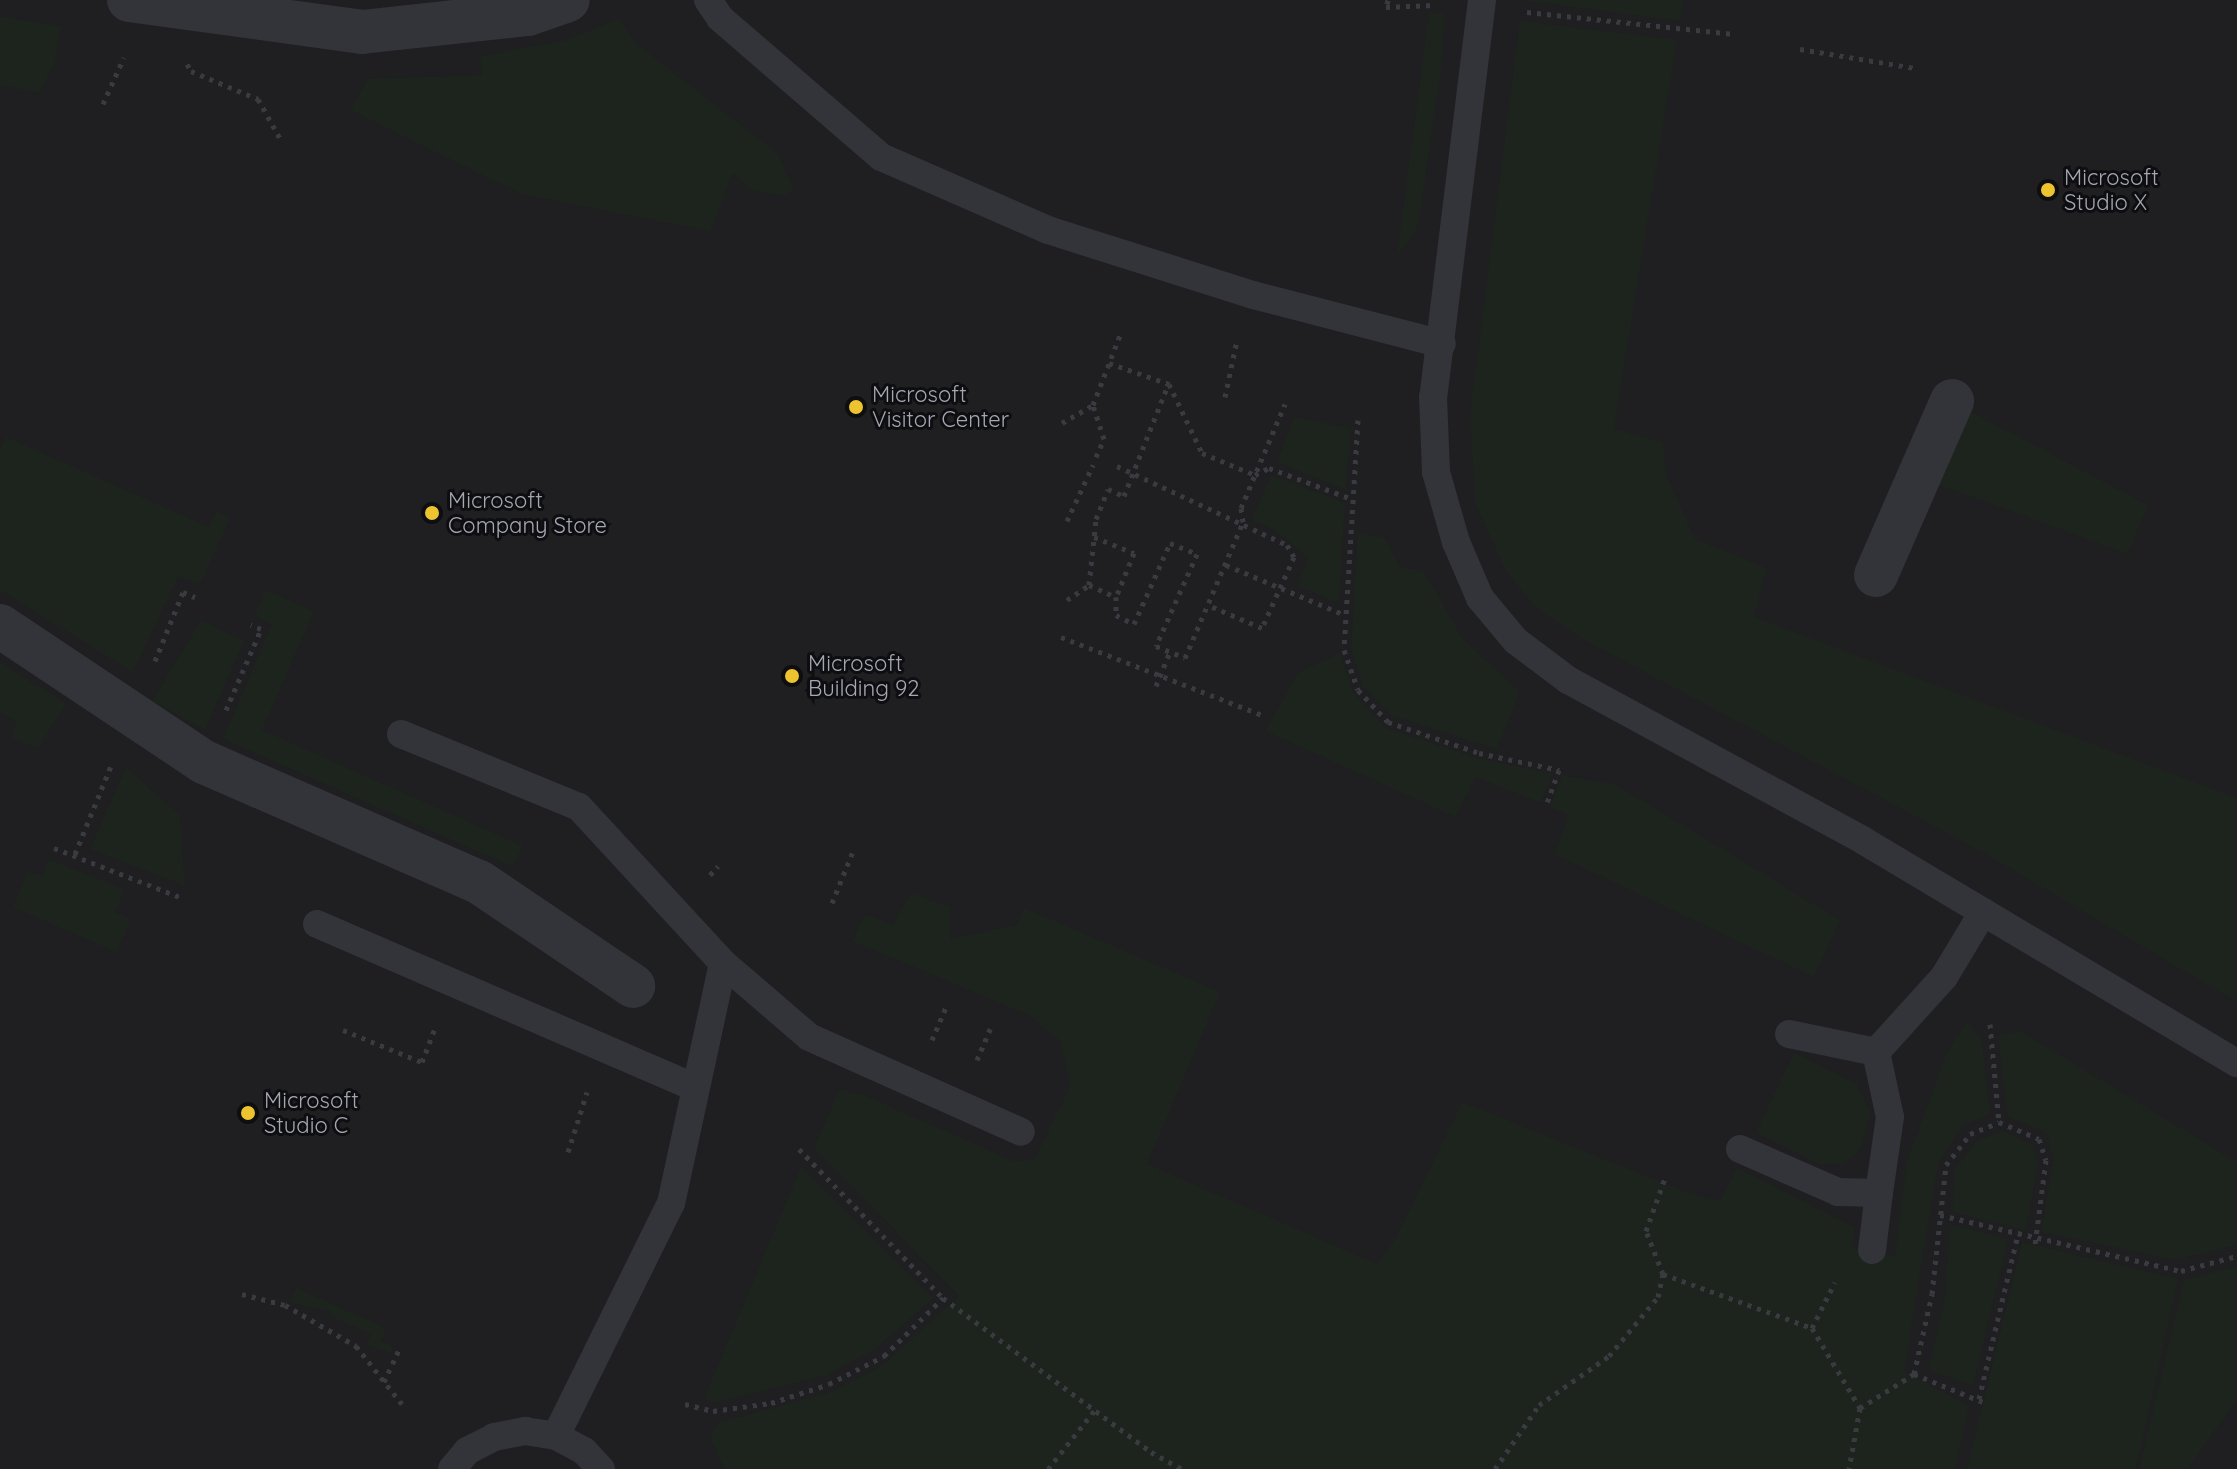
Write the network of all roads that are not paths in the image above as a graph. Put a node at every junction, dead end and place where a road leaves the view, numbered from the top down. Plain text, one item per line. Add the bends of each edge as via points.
1 (129, 0) edge
2 (568, 0) edge
3 (708, 0) edge
4 (1482, 0) edge
5 (1442, 344) junction
6 (1952, 401) dead end
7 (1876, 575) dead end
8 (0, 626) edge
9 (401, 734) dead end
10 (1983, 912) junction
11 (317, 924) dead end
12 (723, 963) junction
13 (633, 986) dead end
14 (1789, 1034) dead end
15 (1876, 1052) junction
16 (2237, 1063) edge
17 (694, 1087) junction
18 (1021, 1132) dead end
19 (1740, 1149) dead end
20 (1879, 1193) junction
21 (1872, 1250) dead end
22 (556, 1436) junction
23 (452, 1469) edge
24 (601, 1469) edge

1 - 2 street via 362,32 528,14
3 - 5 lane via 720,18 881,157 1048,230 1253,295
4 - 5 lane
5 - 10 lane via 1433,397 1436,472 1456,542 1480,598 1516,641 1568,680
6 - 7 street
8 - 13 street via 204,762 479,882
9 - 12 lane via 579,807
10 - 15 lane via 1944,977
10 - 16 lane
11 - 17 lane
12 - 17 lane
12 - 18 lane via 809,1037
14 - 15 lane
15 - 20 lane via 1890,1117
17 - 22 lane via 671,1203
19 - 20 lane via 1838,1192
20 - 21 lane
22 - 23 lane via 525,1431 494,1437 467,1451
22 - 24 lane via 584,1451

